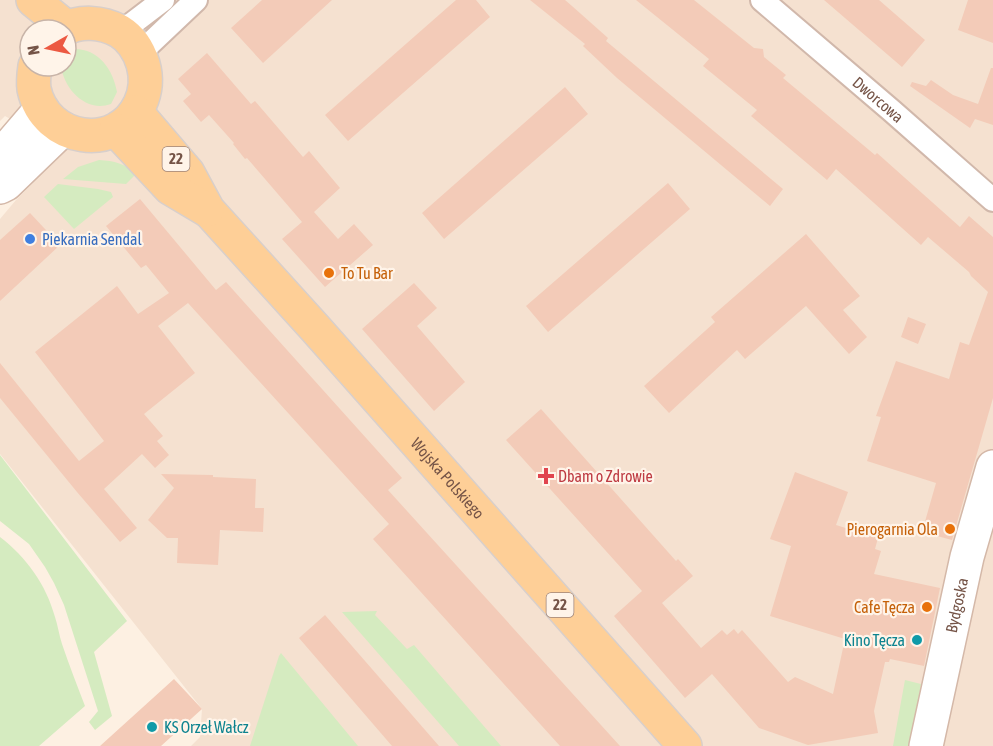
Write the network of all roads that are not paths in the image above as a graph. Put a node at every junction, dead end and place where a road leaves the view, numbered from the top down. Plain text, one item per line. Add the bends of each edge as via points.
1 (16, 0) edge
2 (33, 0) edge
3 (163, 0) edge
4 (196, 0) edge
5 (762, 0) edge
6 (27, 18) edge
7 (53, 18) edge
8 (78, 25) edge
9 (130, 43) junction
10 (34, 78) edge
11 (52, 119) junction
12 (126, 121) junction
13 (0, 158) edge
14 (0, 187) edge
15 (993, 200) edge
16 (993, 467) edge
17 (993, 532) edge
18 (685, 746) edge
19 (926, 746) edge
20 (946, 746) edge

1 - 6 main road
2 - 7 main road
3 - 9 street
4 - 9 street
5 - 15 street, Dworcowa
8 - 9 main road via 104,24
9 - 12 main road via 146,73 144,94
10 - 11 main road via 34,88
11 - 12 main road via 80,135 98,135
11 - 13 street
11 - 14 street
12 - 18 main road, Wojska Polskiego / 22 via 188,173 208,210
16 - 19 street, Bydgoska via 967,557
17 - 20 street, Bydgoska

